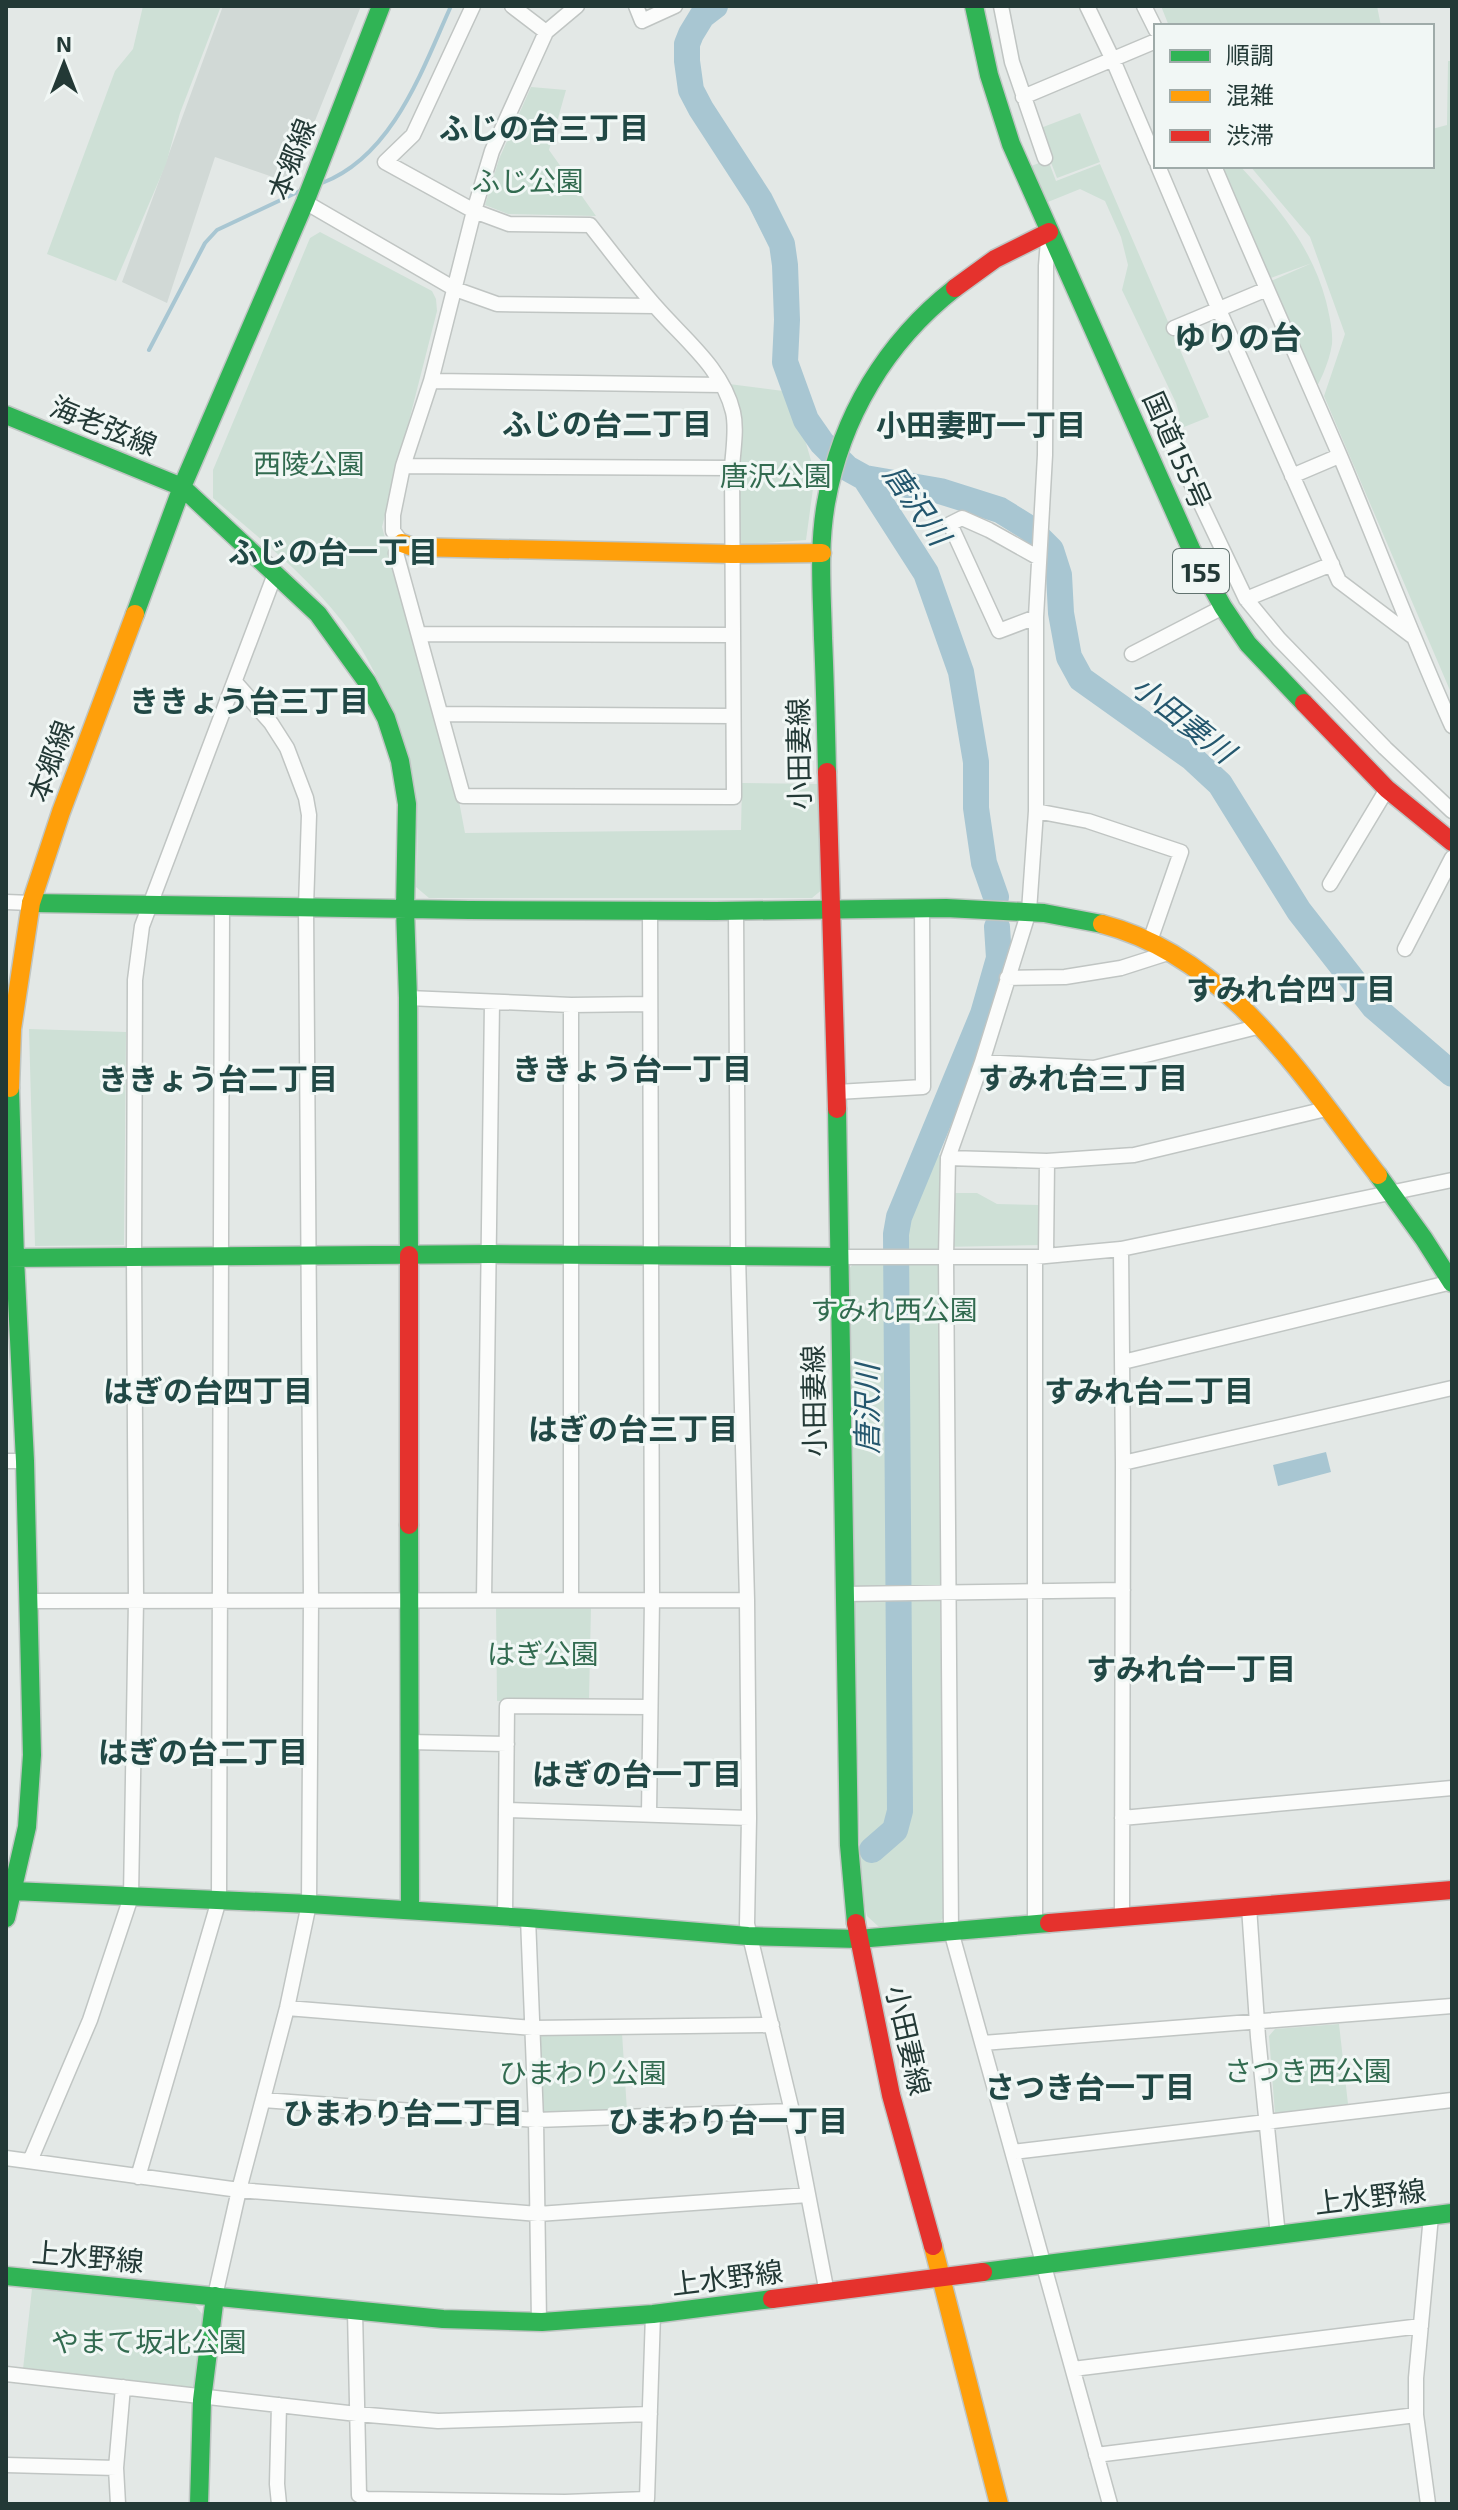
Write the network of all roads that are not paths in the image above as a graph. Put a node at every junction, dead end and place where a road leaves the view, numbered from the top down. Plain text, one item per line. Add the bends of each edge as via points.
1 (381, 6) edge
2 (473, 6) edge
3 (512, 6) edge
4 (577, 6) edge
5 (636, 6) edge
6 (675, 6) edge
7 (974, 6) edge
8 (1001, 6) edge
9 (1087, 6) edge
10 (1144, 6) edge
11 (1154, 26) edge
12 (546, 32) junction
13 (1154, 42) edge
14 (1113, 60) junction
15 (1023, 97) junction
16 (1154, 156) edge
17 (1045, 158) dead end
18 (1159, 168) edge
19 (1215, 168) edge
20 (308, 191) junction
21 (474, 211) junction
22 (1049, 232) junction
23 (455, 289) junction
24 (1267, 289) junction
25 (655, 306) junction
26 (1219, 310) junction
27 (1174, 328) dead end
28 (431, 381) junction
29 (722, 385) junction
30 (6, 415) edge
31 (1170, 439) dead end
32 (1339, 456) junction
33 (403, 466) junction
34 (732, 468) junction
35 (1292, 476) junction
36 (182, 487) junction
37 (402, 543) junction
38 (822, 553) junction
39 (732, 554) junction
40 (1039, 555) junction
41 (1332, 564) junction
42 (275, 574) junction
43 (1246, 599) junction
44 (1223, 607) junction
45 (1036, 617) junction
46 (419, 634) junction
47 (732, 635) junction
48 (1412, 636) junction
49 (1132, 654) dead end
50 (236, 683) junction
51 (441, 714) junction
52 (733, 716) junction
53 (1452, 726) edge
54 (1387, 789) junction
55 (1036, 811) junction
56 (1452, 811) edge
57 (1452, 842) edge
58 (1452, 858) edge
59 (1330, 884) dead end
60 (6, 902) edge
61 (31, 903) junction
62 (151, 904) junction
63 (222, 907) junction
64 (306, 907) junction
65 (922, 907) junction
66 (405, 909) junction
67 (650, 909) junction
68 (829, 909) junction
69 (736, 910) junction
70 (1029, 911) junction
71 (1150, 941) junction
72 (1405, 949) dead end
73 (1171, 952) junction
74 (1007, 978) junction
75 (408, 998) junction
76 (492, 1002) junction
77 (649, 1004) junction
78 (571, 1005) junction
79 (1261, 1026) junction
80 (982, 1062) junction
81 (837, 1092) junction
82 (1326, 1109) junction
83 (948, 1158) junction
84 (1047, 1161) junction
85 (1452, 1180) edge
86 (1392, 1193) junction
87 (1121, 1249) junction
88 (310, 1254) junction
89 (490, 1254) junction
90 (408, 1255) junction
91 (650, 1255) junction
92 (738, 1255) junction
93 (570, 1256) junction
94 (1040, 1256) junction
95 (134, 1257) junction
96 (220, 1257) junction
97 (839, 1257) junction
98 (946, 1257) junction
99 (10, 1258) edge
100 (1452, 1283) edge
101 (1123, 1362) junction
102 (1452, 1388) edge
103 (15, 1461) edge
104 (1123, 1463) junction
105 (1123, 1590) junction
106 (1034, 1592) junction
107 (844, 1594) junction
108 (947, 1594) junction
109 (311, 1599) junction
110 (408, 1599) junction
111 (652, 1599) junction
112 (136, 1600) junction
113 (222, 1600) junction
114 (484, 1600) junction
115 (571, 1600) junction
116 (747, 1600) junction
117 (27, 1601) junction
118 (649, 1707) junction
119 (409, 1742) junction
120 (507, 1744) junction
121 (1452, 1788) edge
122 (506, 1810) junction
123 (649, 1814) junction
124 (749, 1818) junction
125 (1122, 1818) junction
126 (10, 1890) edge
127 (1452, 1890) edge
128 (131, 1897) junction
129 (219, 1900) junction
130 (309, 1904) junction
131 (1249, 1907) junction
132 (410, 1910) junction
133 (505, 1916) junction
134 (1122, 1917) junction
135 (6, 1918) edge
136 (528, 1918) junction
137 (1035, 1924) junction
138 (951, 1931) junction
139 (748, 1936) junction
140 (858, 1939) junction
141 (1452, 2006) edge
142 (287, 2008) junction
143 (1258, 2022) junction
144 (772, 2025) junction
145 (533, 2028) junction
146 (983, 2043) junction
147 (263, 2100) junction
148 (1452, 2100) edge
149 (792, 2111) junction
150 (536, 2120) junction
151 (1266, 2124) junction
152 (1013, 2152) junction
153 (6, 2158) edge
154 (30, 2161) junction
155 (138, 2177) junction
156 (239, 2190) junction
157 (808, 2195) junction
158 (1452, 2213) edge
159 (538, 2214) junction
160 (1431, 2216) junction
161 (1278, 2236) junction
162 (1043, 2266) junction
163 (6, 2276) edge
164 (942, 2277) junction
165 (827, 2293) junction
166 (215, 2296) junction
167 (355, 2311) junction
168 (653, 2314) junction
169 (539, 2322) junction
170 (1421, 2326) junction
171 (1073, 2369) junction
172 (6, 2374) edge
173 (123, 2387) junction
174 (202, 2395) junction
175 (279, 2405) junction
176 (357, 2414) junction
177 (650, 2414) junction
178 (1416, 2415) junction
179 (1096, 2455) junction
180 (6, 2465) edge
181 (116, 2468) junction
182 (118, 2504) edge
183 (199, 2504) edge
184 (279, 2504) edge
185 (999, 2504) edge
186 (1110, 2504) edge
187 (1428, 2504) edge

1 - 20 main road, 本郷線
2 - 21 street via 413,135 385,162
3 - 12 street
4 - 12 street
5 - 6 street via 642,21
7 - 22 main road, 国道155号 / 155 via 997,107
8 - 15 street
9 - 14 street
10 - 11 street
12 - 21 street via 492,151
13 - 14 street
14 - 15 street
14 - 16 street
15 - 17 street
18 - 26 street
19 - 24 street
20 - 23 street
20 - 36 main road, 本郷線
21 - 23 street
21 - 25 street via 509,224 590,225
22 - 38 main road, 小田妻線 via 1021,243 932,306 892,350 850,423 827,493
22 - 40 street
22 - 44 main road, 国道155号 / 155 via 1191,549
23 - 25 street via 497,304
23 - 28 street
24 - 26 street
24 - 32 street
25 - 29 street
26 - 27 street
26 - 35 street
28 - 29 street
28 - 33 street
29 - 34 street via 733,412
30 - 36 main road, 海老弦線
31 - 43 street
32 - 35 street
32 - 48 street
33 - 34 street
33 - 37 street via 393,515 393,531
34 - 39 street
35 - 41 street
36 - 42 main road
36 - 61 main road, 本郷線
37 - 39 main road
37 - 46 street via 396,553
38 - 39 main road
38 - 68 main road, 小田妻線
39 - 47 street
40 - 45 street
40 - 45 street via 962,518 950,524 999,631
41 - 43 street
41 - 48 street via 1339,581
42 - 50 street
42 - 66 main road via 318,614 386,718 407,804
43 - 56 street via 1289,650
44 - 49 street
44 - 54 main road, 国道155号 / 155 via 1274,673
45 - 55 street
46 - 47 street
46 - 51 street
47 - 52 street
48 - 53 street
50 - 62 street
50 - 64 street via 287,748 306,798
51 - 52 street
51 - 52 street via 463,796 734,797
54 - 57 main road, 国道155号 / 155
54 - 59 street
55 - 70 street
55 - 71 street via 1088,821 1181,852
58 - 72 street
60 - 61 street
61 - 62 main road
61 - 99 main road, 本郷線 via 12,1029
62 - 63 main road
62 - 95 street via 142,926 135,980
63 - 64 main road
63 - 96 street
64 - 66 main road
64 - 88 street
65 - 68 main road
65 - 70 main road
65 - 81 street via 923,1087
66 - 67 main road
66 - 75 main road
67 - 69 main road
67 - 77 street
68 - 69 main road
68 - 81 main road, 小田妻線
69 - 92 street
70 - 71 main road via 1090,920
70 - 74 street
71 - 73 main road
73 - 74 street via 1121,968 1065,977
73 - 79 main road via 1205,973
74 - 80 street
75 - 76 street
75 - 90 main road
76 - 78 street
76 - 89 street
77 - 78 street
77 - 91 street
78 - 93 street
79 - 80 street via 1094,1068
79 - 82 main road
80 - 83 street
81 - 97 main road, 小田妻線
82 - 84 street via 1134,1155
82 - 86 main road
83 - 84 street
83 - 98 street
84 - 94 street
85 - 86 street
86 - 87 street
86 - 100 main road
87 - 94 street
87 - 101 street
88 - 90 main road
88 - 96 main road
88 - 109 street
89 - 90 main road
89 - 93 main road
89 - 114 street
90 - 110 main road
91 - 92 main road
91 - 93 main road
91 - 111 street
92 - 97 main road
92 - 116 street
93 - 115 street
94 - 98 street
94 - 106 street
95 - 96 main road
95 - 99 main road
95 - 112 street
96 - 113 street
97 - 98 street
97 - 107 main road, 小田妻線
98 - 108 street
99 - 103 main road, 本郷線
100 - 101 street
101 - 104 street
102 - 104 street
103 - 117 main road, 本郷線
104 - 105 street
105 - 106 street
105 - 125 street
106 - 108 street
106 - 137 street
107 - 108 street
107 - 140 main road, 小田妻線 via 849,1845
108 - 138 street
109 - 110 street
109 - 113 street
109 - 130 street
110 - 114 street
110 - 119 main road
111 - 115 street
111 - 116 street
111 - 118 street
112 - 113 street
112 - 117 street
112 - 128 street
113 - 129 street
114 - 115 street
116 - 124 street
117 - 126 main road, 本郷線 via 32,1755 27,1827
118 - 120 street via 507,1706
118 - 123 street
119 - 120 street
119 - 132 main road
120 - 122 street
121 - 125 street
122 - 123 street
122 - 133 street
123 - 124 street
124 - 139 street
125 - 134 street
126 - 128 main road
126 - 135 main road, 本郷線
127 - 131 main road
128 - 129 main road
128 - 154 street via 90,2020
129 - 130 main road
129 - 155 street
130 - 132 main road
130 - 142 street
131 - 134 main road
131 - 143 street
132 - 133 main road
133 - 136 main road
134 - 137 main road
136 - 139 main road
136 - 145 street
137 - 138 main road
138 - 140 main road
138 - 146 street
139 - 140 main road
139 - 144 street
140 - 164 main road, 小田妻線 via 891,2095
141 - 143 street
142 - 145 street
142 - 147 street
143 - 146 street
143 - 151 street
144 - 145 street
144 - 149 street
145 - 150 street
146 - 152 street
147 - 150 street
147 - 156 street
148 - 151 street
149 - 150 street
149 - 157 street
150 - 159 street
151 - 152 street
151 - 161 street
152 - 162 street
153 - 154 street
154 - 155 street
155 - 156 street
156 - 159 street
156 - 166 street
157 - 159 street
157 - 165 street
158 - 160 main road, 上水野線
159 - 169 street
160 - 161 main road, 上水野線
160 - 170 street
161 - 162 main road, 上水野線
162 - 164 main road, 上水野線
162 - 171 street
163 - 166 main road, 上水野線
164 - 165 main road, 上水野線
164 - 185 main road, 小田妻線
165 - 168 main road, 上水野線
166 - 167 main road, 上水野線
166 - 174 main road
167 - 169 main road, 上水野線
167 - 176 street
168 - 169 main road, 上水野線
168 - 177 street
170 - 171 street
170 - 178 street
171 - 179 street
172 - 173 street
173 - 174 street
173 - 181 street
174 - 175 street
174 - 183 main road
175 - 176 street
175 - 184 street
176 - 177 street via 438,2421
176 - 177 street via 359,2495 366,2499 565,2502 647,2499
178 - 179 street
178 - 187 street
179 - 186 street
180 - 181 street
181 - 182 street

